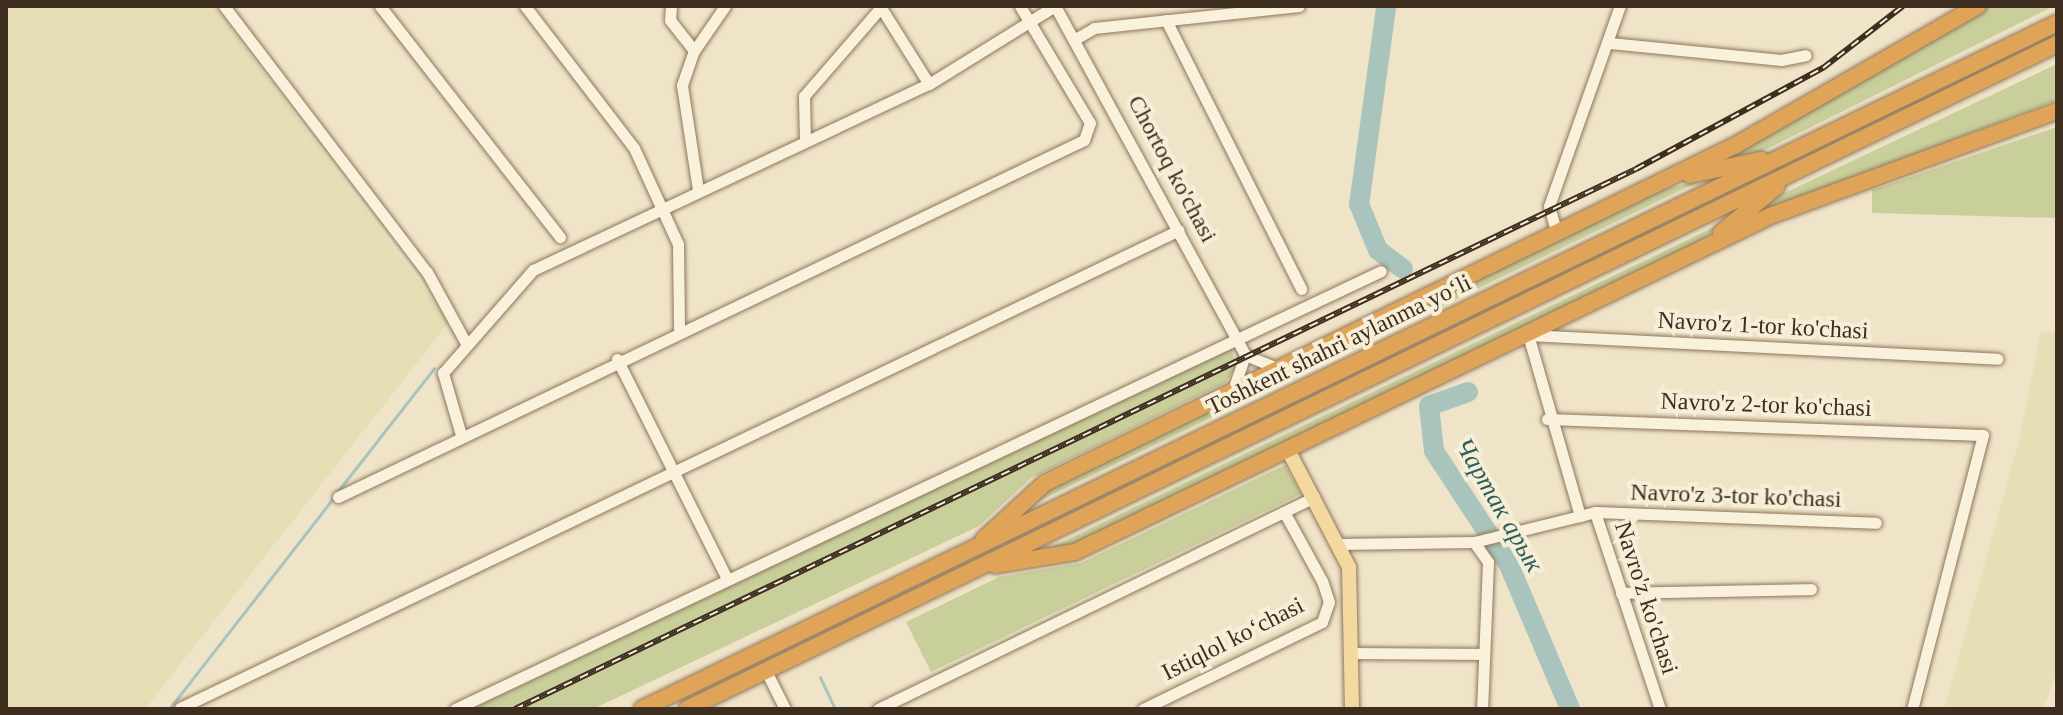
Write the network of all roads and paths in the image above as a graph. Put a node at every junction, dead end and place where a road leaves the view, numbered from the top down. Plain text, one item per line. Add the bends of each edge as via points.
1 (224, 6) edge
2 (380, 6) edge
3 (525, 6) edge
4 (671, 6) edge
5 (725, 6) edge
6 (1020, 6) edge
7 (1055, 6) edge
8 (1299, 6) edge
9 (1620, 6) edge
10 (1978, 6) edge
11 (881, 7) edge
12 (1238, 10) edge
13 (1166, 20) junction
14 (1030, 21) junction
15 (2057, 23) edge
16 (1077, 38) junction
17 (1610, 43) junction
18 (2057, 44) edge
19 (694, 51) junction
20 (1806, 55) dead end
21 (929, 84) junction
22 (2057, 111) edge
23 (805, 141) junction
24 (1784, 155) junction
25 (1794, 171) junction
26 (1668, 179) junction
27 (698, 190) junction
28 (661, 207) junction
29 (1179, 230) junction
30 (1557, 234) junction
31 (560, 237) dead end
32 (1702, 250) junction
33 (1381, 271) dead end
34 (1301, 289) dead end
35 (679, 329) junction
36 (1528, 335) junction
37 (1236, 339) junction
38 (467, 345) junction
39 (1245, 355) junction
40 (617, 359) junction
41 (1997, 359) dead end
42 (1286, 366) junction
43 (1226, 395) junction
44 (1547, 419) junction
45 (461, 435) junction
46 (1288, 450) junction
47 (674, 467) junction
48 (338, 497) dead end
49 (1314, 497) junction
50 (1284, 512) junction
51 (1595, 512) junction
52 (1580, 516) junction
53 (1876, 523) dead end
54 (1477, 541) junction
55 (1339, 544) junction
56 (972, 550) junction
57 (977, 568) junction
58 (727, 579) junction
59 (1811, 589) dead end
60 (1621, 593) junction
61 (757, 653) junction
62 (1353, 653) junction
63 (1483, 654) junction
64 (766, 671) junction
65 (180, 708) edge
66 (455, 709) edge
67 (642, 709) edge
68 (687, 709) edge
69 (785, 709) edge
70 (878, 709) edge
71 (1143, 709) edge
72 (1352, 709) edge
73 (1482, 709) edge
74 (1660, 709) edge
75 (1912, 709) edge

1 - 38 street via 427,272
2 - 31 street
3 - 28 street via 617,121
4 - 19 street via 670,20
5 - 19 street
6 - 14 street
7 - 14 street
7 - 16 street, Chortoq ko'chasi
8 - 12 street
9 - 17 street
10 - 26 highway
11 - 21 street
11 - 23 street via 804,96
12 - 13 street
13 - 16 street via 1094,28
13 - 34 street
14 - 21 street
14 - 35 street via 1090,123 1087,138
15 - 24 highway, Toshkent shahri aylanma yoʻli
16 - 29 street, Chortoq ko'chasi
17 - 20 street via 1781,60
17 - 30 street via 1549,206
18 - 25 highway, Toshkent shahri aylanma yoʻli
19 - 27 street via 682,85
21 - 23 street
22 - 32 highway via 1797,205
23 - 27 street
24 - 26 highway
24 - 56 highway, Toshkent shahri aylanma yoʻli
25 - 32 highway
25 - 57 highway, Toshkent shahri aylanma yoʻli
26 - 30 highway
27 - 28 street
28 - 35 street via 678,244
28 - 38 street via 533,270
29 - 37 street, Chortoq ko'chasi
29 - 47 street
30 - 42 highway
32 - 36 highway
33 - 37 street
35 - 40 street
36 - 41 street, Navro'z 1-tor ko'chasi
36 - 44 street, Navro'z ko'chasi
36 - 46 highway
37 - 39 street, Chortoq ko'chasi
37 - 58 street
38 - 45 street via 443,373
39 - 42 street via 1267,368
39 - 43 street via 1241,381
40 - 45 street
40 - 47 street
42 - 43 highway
43 - 56 highway via 1045,483
44 - 52 street, Navro'z ko'chasi
44 - 75 street, Navro'z 2-tor ko'chasi via 1983,435
45 - 48 street
46 - 49 main road
46 - 57 highway via 1075,552
47 - 58 street
47 - 65 street
49 - 50 street
49 - 55 main road
50 - 70 street
50 - 71 street, Istiqlol koʻchasi via 1322,581 1329,602 1322,622
51 - 52 street, Navro'z ko'chasi
51 - 53 street, Navro'z 3-tor ko'chasi
51 - 60 street, Navro'z ko'chasi
52 - 54 street
54 - 55 street
54 - 63 street via 1488,562
55 - 62 main road via 1352,582
56 - 61 highway, Toshkent shahri aylanma yoʻli
57 - 64 highway, Toshkent shahri aylanma yoʻli
58 - 66 street
59 - 60 street
60 - 74 street, Navro'z ko'chasi
61 - 64 highway
61 - 67 highway, Toshkent shahri aylanma yoʻli
62 - 63 street
62 - 72 main road
63 - 73 street
64 - 68 highway, Toshkent shahri aylanma yoʻli
64 - 69 street

